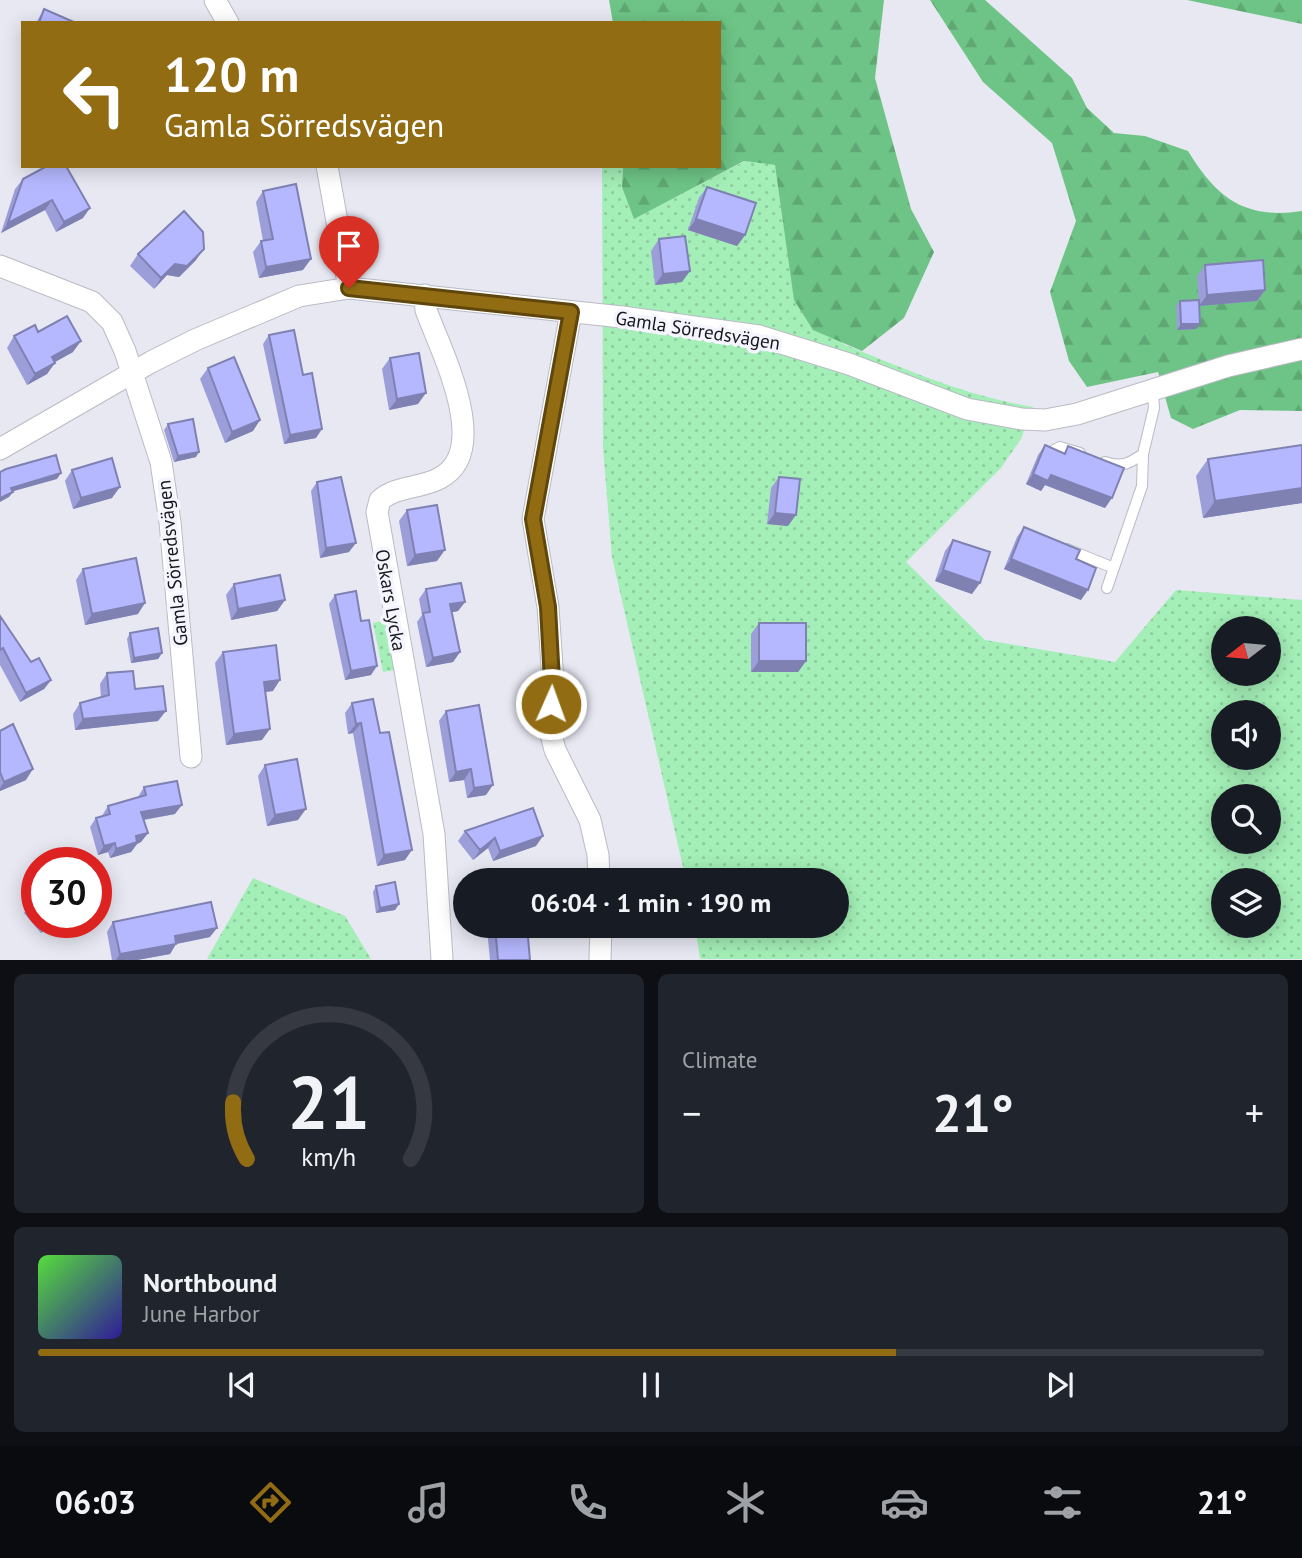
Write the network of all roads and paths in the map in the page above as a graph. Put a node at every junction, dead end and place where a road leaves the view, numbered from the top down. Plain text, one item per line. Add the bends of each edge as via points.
1 (215, 0) edge
2 (227, 21) edge
3 (327, 168) edge
4 (0, 266) edge
5 (349, 288) junction
6 (425, 295) junction
7 (571, 312) junction
8 (1302, 349) edge
9 (133, 372) junction
10 (1153, 391) junction
11 (0, 449) edge
12 (1054, 450) edge
13 (1143, 454) junction
14 (1067, 549) edge
15 (1114, 568) junction
16 (1107, 588) dead end
17 (191, 757) dead end
18 (599, 868) edge
19 (601, 938) edge
20 (442, 960) edge
21 (600, 960) edge

1 - 2 street
3 - 5 street
4 - 9 street, Gamla Sörredsvägen via 92,302 112,323
5 - 6 street, Gamla Sörredsvägen
5 - 9 street, Gamla Sörredsvägen via 318,291 269,307
6 - 7 street, Gamla Sörredsvägen
6 - 20 street, Oskars Lycka via 426,310 461,407 462,448 442,478 396,490 380,500 377,512 435,834
7 - 10 street, Gamla Sörredsvägen via 759,336 967,409 1012,418 1045,420 1077,414
7 - 18 street via 533,519 548,607 549,726 555,750 590,820
8 - 10 street, Gamla Sörredsvägen via 1228,366
9 - 11 street, Gamla Sörredsvägen
9 - 17 street, Gamla Sörredsvägen via 158,450 168,510
10 - 13 lane via 1154,408
12 - 13 lane via 1060,447 1115,466
13 - 15 lane via 1142,486
14 - 15 lane
15 - 16 lane
19 - 21 street

